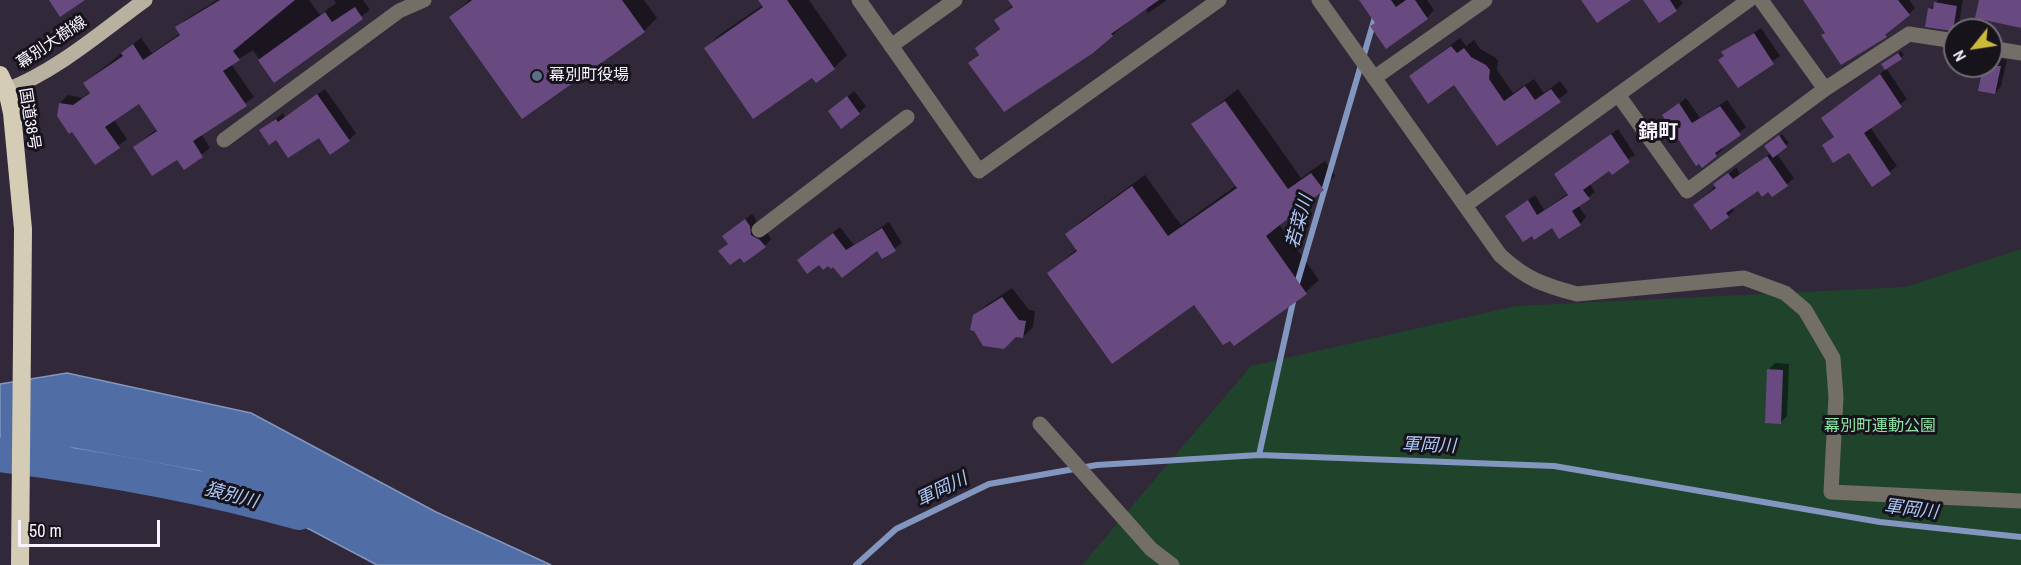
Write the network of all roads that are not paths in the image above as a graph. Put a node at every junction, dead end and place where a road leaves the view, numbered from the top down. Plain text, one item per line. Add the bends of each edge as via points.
1 (145, 0) edge
2 (424, 0) edge
3 (859, 0) edge
4 (955, 0) edge
5 (1219, 0) edge
6 (1319, 0) edge
7 (1485, 0) edge
8 (1749, 0) edge
9 (1761, 0) edge
10 (404, 3) edge
11 (1943, 40) edge
12 (891, 46) junction
13 (2003, 50) edge
14 (2021, 53) edge
15 (1374, 78) junction
16 (4, 83) edge
17 (1825, 89) junction
18 (1619, 96) junction
19 (908, 117) dead end
20 (224, 140) dead end
21 (1467, 204) junction
22 (759, 231) dead end
23 (1040, 424) dead end
24 (2021, 501) edge
25 (20, 565) edge
26 (1172, 565) edge

1 - 16 main road, 幕別大樹線 via 30,81
2 - 10 street
3 - 12 street
4 - 12 street
5 - 12 street via 979,171
6 - 15 street
7 - 15 street
8 - 18 street
9 - 17 street
10 - 20 street
11 - 17 street via 1910,34
13 - 14 street
15 - 21 street
16 - 25 highway, 国道38号 via 23,229
17 - 18 street via 1687,191
18 - 21 street
19 - 22 street
21 - 24 street via 1500,255 1521,274 1576,294 1744,278 1785,293 1805,310 1833,358 1836,397 1831,492
23 - 26 street via 1151,549

